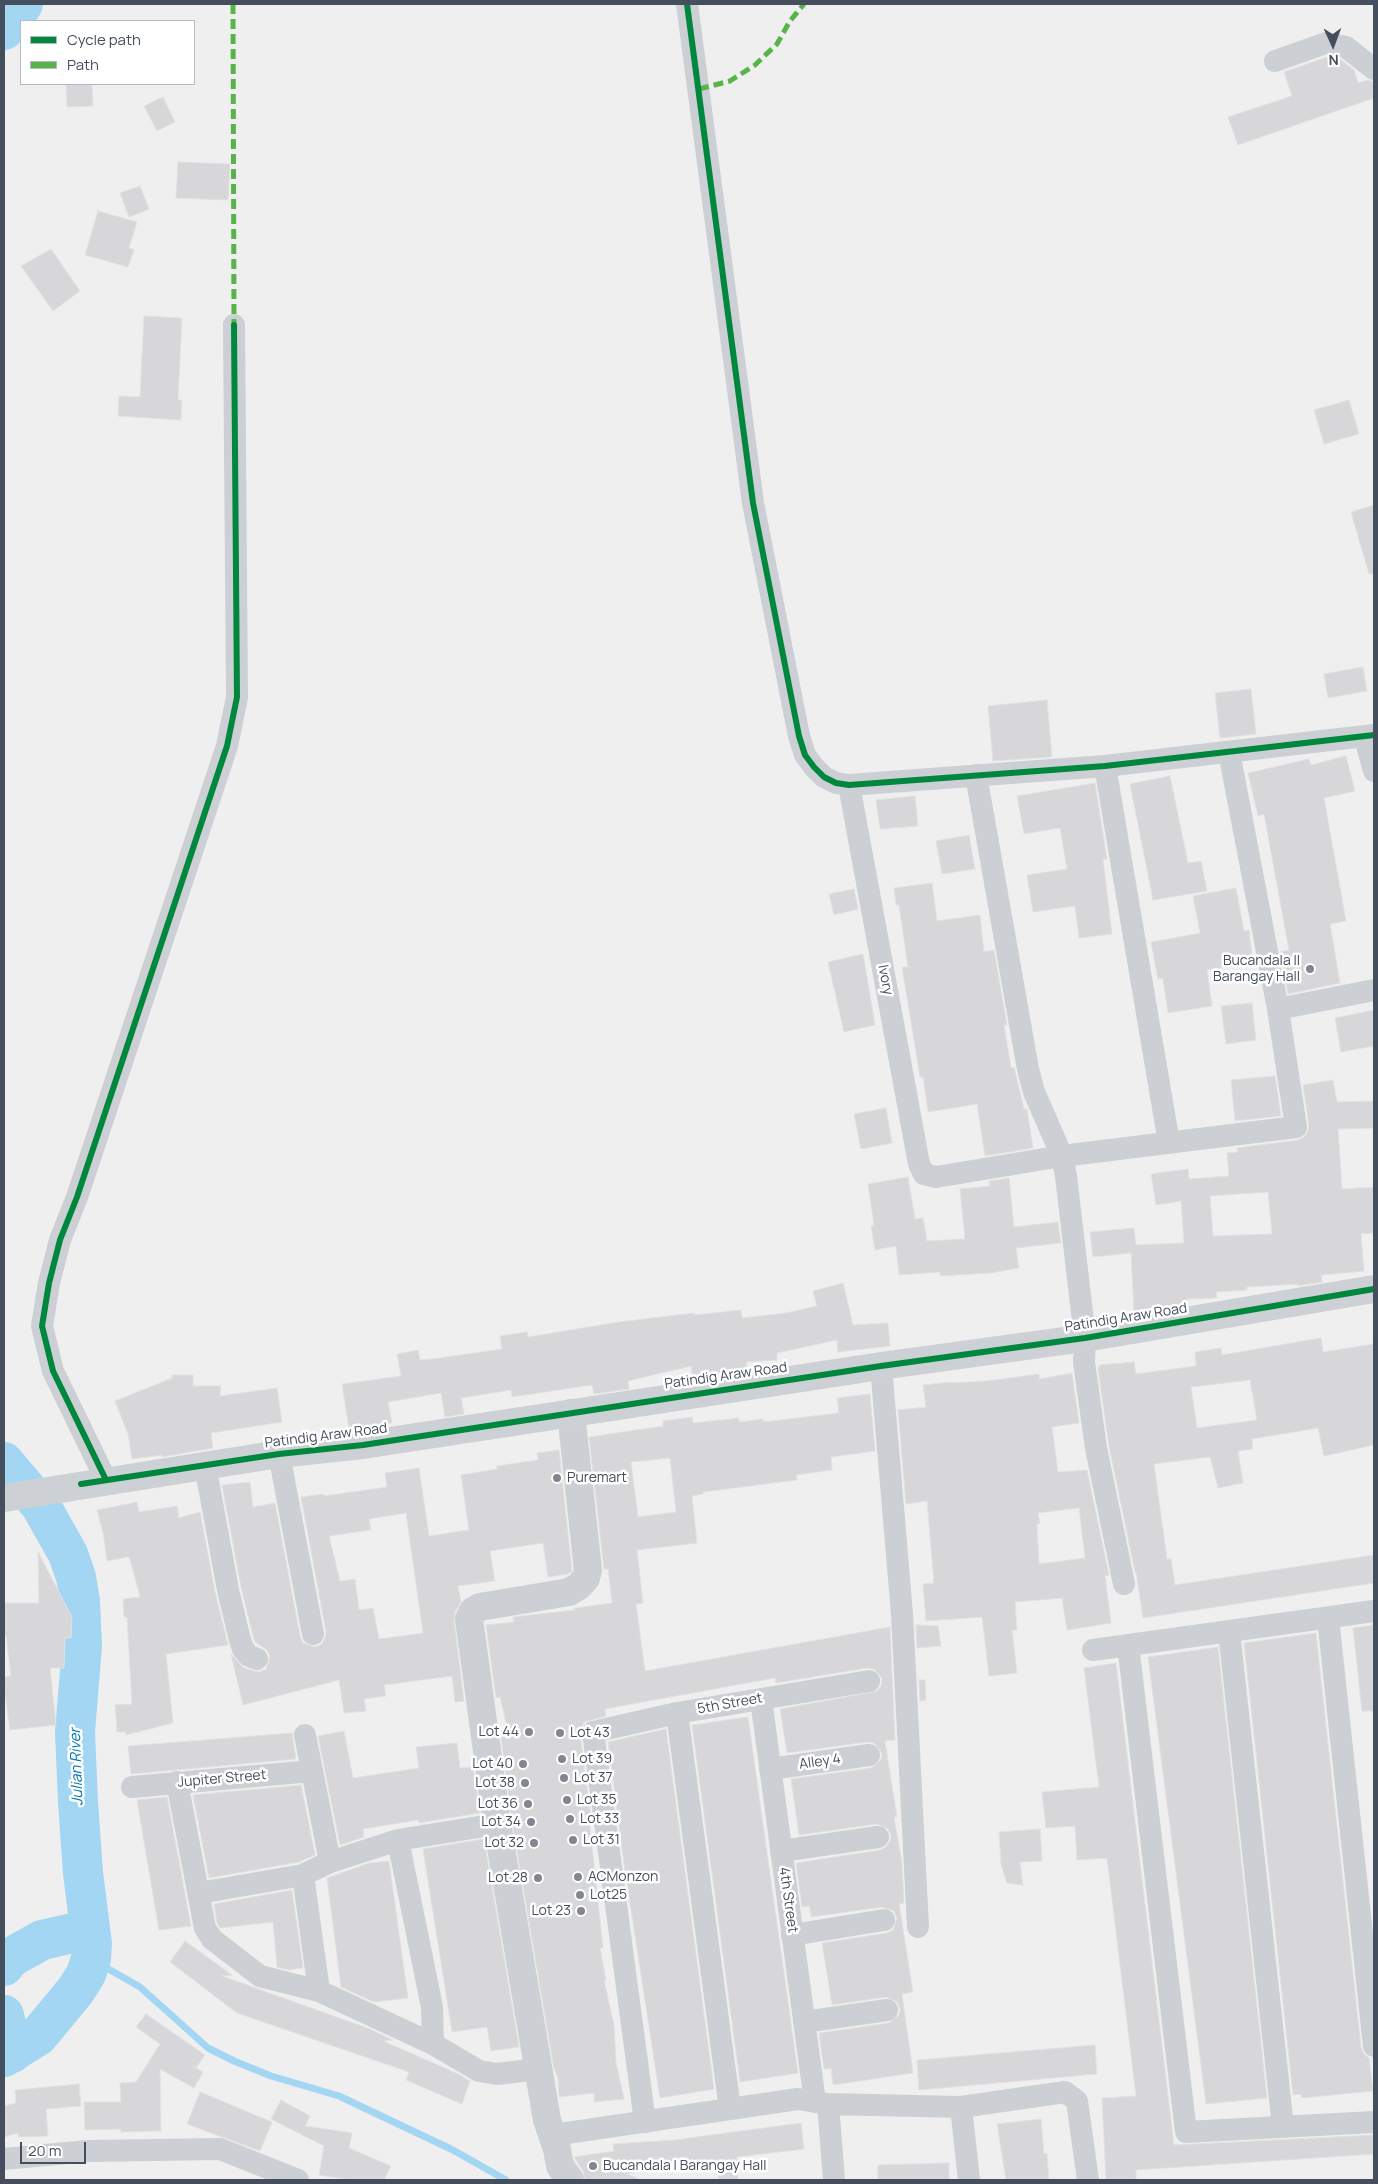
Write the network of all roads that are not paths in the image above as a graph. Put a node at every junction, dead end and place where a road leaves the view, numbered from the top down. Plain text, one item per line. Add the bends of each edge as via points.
1 (687, 4) edge
2 (1275, 62) dead end
3 (1374, 69) edge
4 (234, 325) dead end
5 (1369, 737) edge
6 (1229, 752) junction
7 (1106, 766) junction
8 (1374, 772) edge
9 (976, 775) junction
10 (849, 785) junction
11 (1374, 990) edge
12 (1278, 1009) junction
13 (1169, 1143) junction
14 (1062, 1156) junction
15 (1374, 1289) edge
16 (1085, 1338) junction
17 (881, 1366) junction
18 (571, 1413) junction
19 (279, 1454) junction
20 (205, 1465) junction
21 (93, 1482) junction
22 (4, 1498) edge
23 (1124, 1584) dead end
24 (1374, 1612) edge
25 (1328, 1618) junction
26 (1229, 1631) junction
27 (313, 1634) dead end
28 (1128, 1645) junction
29 (1093, 1650) dead end
30 (257, 1659) dead end
31 (869, 1681) dead end
32 (761, 1699) junction
33 (677, 1713) junction
34 (305, 1735) dead end
35 (869, 1756) dead end
36 (770, 1770) junction
37 (312, 1771) junction
38 (178, 1782) junction
39 (132, 1787) dead end
40 (497, 1824) junction
41 (878, 1837) dead end
42 (398, 1840) junction
43 (781, 1851) junction
44 (330, 1862) junction
45 (303, 1875) junction
46 (199, 1893) junction
47 (884, 1920) dead end
48 (918, 1928) dead end
49 (792, 1935) junction
50 (319, 1990) junction
51 (887, 2010) dead end
52 (804, 2022) junction
53 (433, 2044) junction
54 (1374, 2046) edge
55 (538, 2069) junction
56 (821, 2103) junction
57 (961, 2107) junction
58 (730, 2109) junction
59 (644, 2122) junction
60 (1374, 2122) edge
61 (1283, 2127) junction
62 (553, 2135) junction
63 (4, 2159) edge
64 (298, 2180) edge
65 (570, 2180) edge
66 (834, 2180) edge
67 (969, 2180) edge
68 (1088, 2180) edge

1 - 10 street via 750,485 799,736 805,755 824,777
2 - 3 street via 1326,43 1346,47
4 - 21 street via 237,697 227,746 60,1240 42,1326 53,1372
5 - 6 street
5 - 8 street
6 - 7 street
6 - 12 street
7 - 9 street
7 - 13 street
9 - 10 street
9 - 14 street via 1028,1069 1034,1092
10 - 14 street, Ivory via 919,1164 924,1174 936,1177
11 - 12 street
12 - 13 street via 1296,1128
13 - 14 street
14 - 16 street
15 - 16 main road, Patindig Araw Road
16 - 17 main road, Patindig Araw Road
16 - 23 street via 1084,1362 1096,1448
17 - 18 main road, Patindig Araw Road
17 - 48 street via 902,1614
18 - 19 main road, Patindig Araw Road via 363,1445
18 - 40 street via 588,1570 586,1578 569,1592 480,1607 469,1619
19 - 20 main road, Patindig Araw Road
19 - 27 street
20 - 21 main road, Patindig Araw Road
20 - 30 street via 240,1640 248,1656
21 - 22 main road, Patindig Araw Road
24 - 25 street
25 - 26 street
25 - 54 street
26 - 28 street
26 - 61 street
28 - 29 street
28 - 61 street via 1186,2132
31 - 32 street, 5th Street
32 - 33 street, 5th Street
32 - 36 street, 4th Street
33 - 58 street
33 - 59 street, 5th Street via 593,1732
34 - 37 street
35 - 36 street, Alley 4
36 - 43 street, 4th Street
37 - 38 street, Jupiter Street
37 - 44 street
38 - 39 street, Jupiter Street
38 - 46 street
40 - 42 street
40 - 55 street
41 - 43 street
42 - 44 street
42 - 53 street via 432,2007
43 - 49 street, 4th Street
44 - 45 street
45 - 46 street
45 - 50 street
46 - 50 street via 205,1928 212,1939 260,1976
47 - 49 street
49 - 52 street, 4th Street
50 - 53 street
51 - 52 street
52 - 56 street, 4th Street
53 - 55 street via 479,2072 497,2074
55 - 62 street via 547,2120
56 - 57 street
56 - 58 street via 798,2099
56 - 66 street, 4th Street
57 - 67 street
57 - 68 street via 1065,2092 1077,2102
58 - 59 street
59 - 62 street
60 - 61 street
62 - 65 street via 560,2166
63 - 64 street via 88,2150 220,2149

